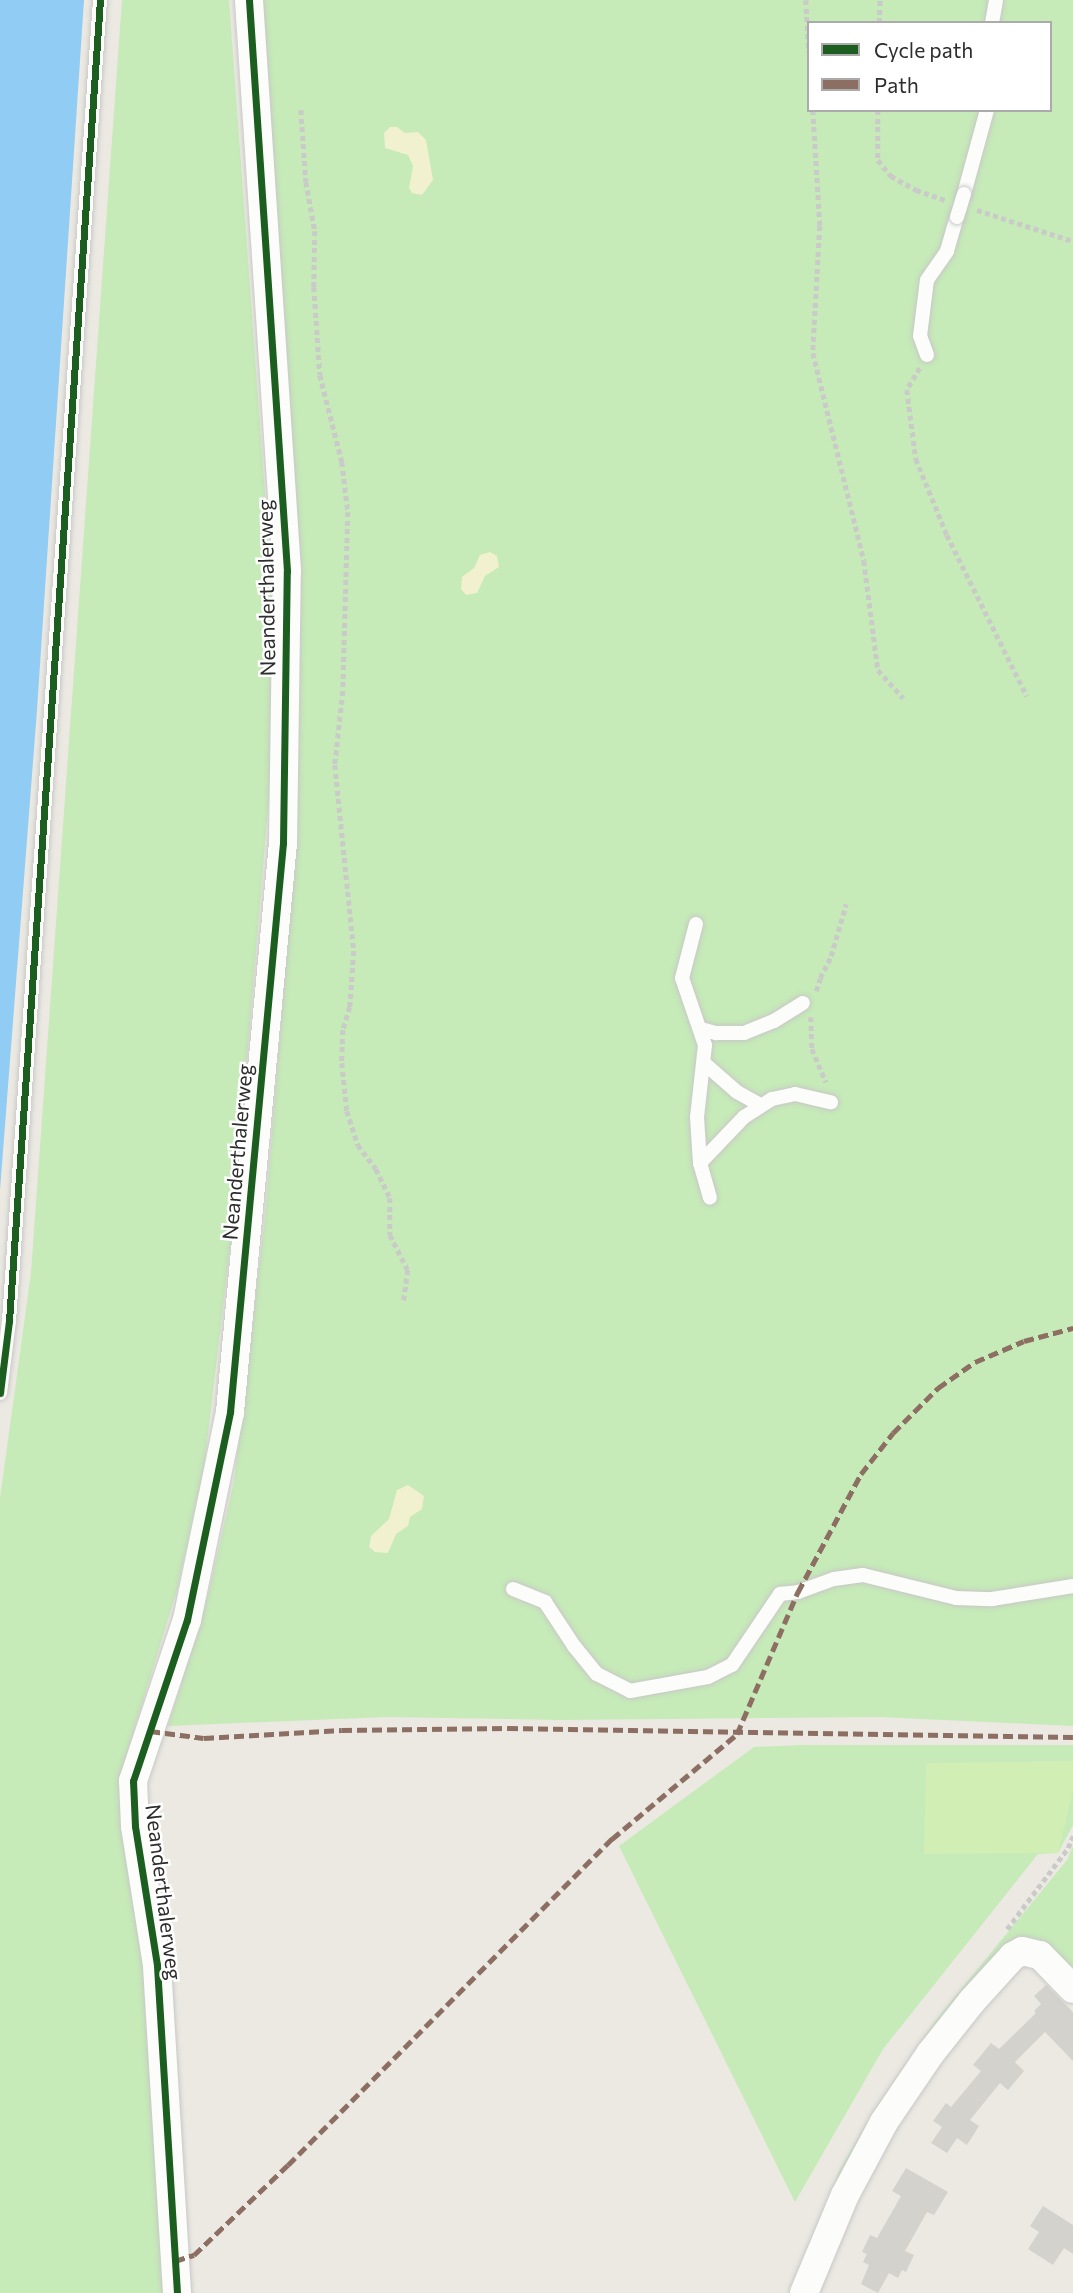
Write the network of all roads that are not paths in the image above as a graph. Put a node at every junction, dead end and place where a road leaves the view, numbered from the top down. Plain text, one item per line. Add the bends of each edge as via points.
1 (100, 0) edge
2 (249, 0) edge
3 (996, 0) edge
4 (992, 21) edge
5 (986, 112) edge
6 (928, 355) road end
7 (696, 924) dead end
8 (809, 1004) road end
9 (701, 1029) junction
10 (705, 1064) junction
11 (831, 1102) road end
12 (760, 1105) junction
13 (700, 1163) junction
14 (710, 1198) dead end
15 (0, 1393) edge
16 (1073, 1586) edge
17 (513, 1589) dead end
18 (1073, 1989) edge
19 (177, 2293) edge
20 (804, 2293) edge

1 - 15 lane via 9,1321
2 - 19 street, Neanderthalerweg via 288,571 283,842 230,1412 187,1620 132,1781 157,1965
3 - 4 lane
5 - 6 lane, bridge via 947,251 928,280 920,336
7 - 9 lane via 682,978
8 - 9 lane via 744,1033
9 - 10 lane
10 - 12 lane
10 - 13 lane via 697,1117
11 - 12 lane via 795,1094
12 - 13 lane
13 - 14 lane
16 - 17 lane via 992,1599 956,1598 863,1575 834,1579 780,1594 732,1665 708,1677 630,1691 597,1674 545,1602
18 - 20 street via 1040,1955 1022,1951 972,2001 884,2122 845,2195

